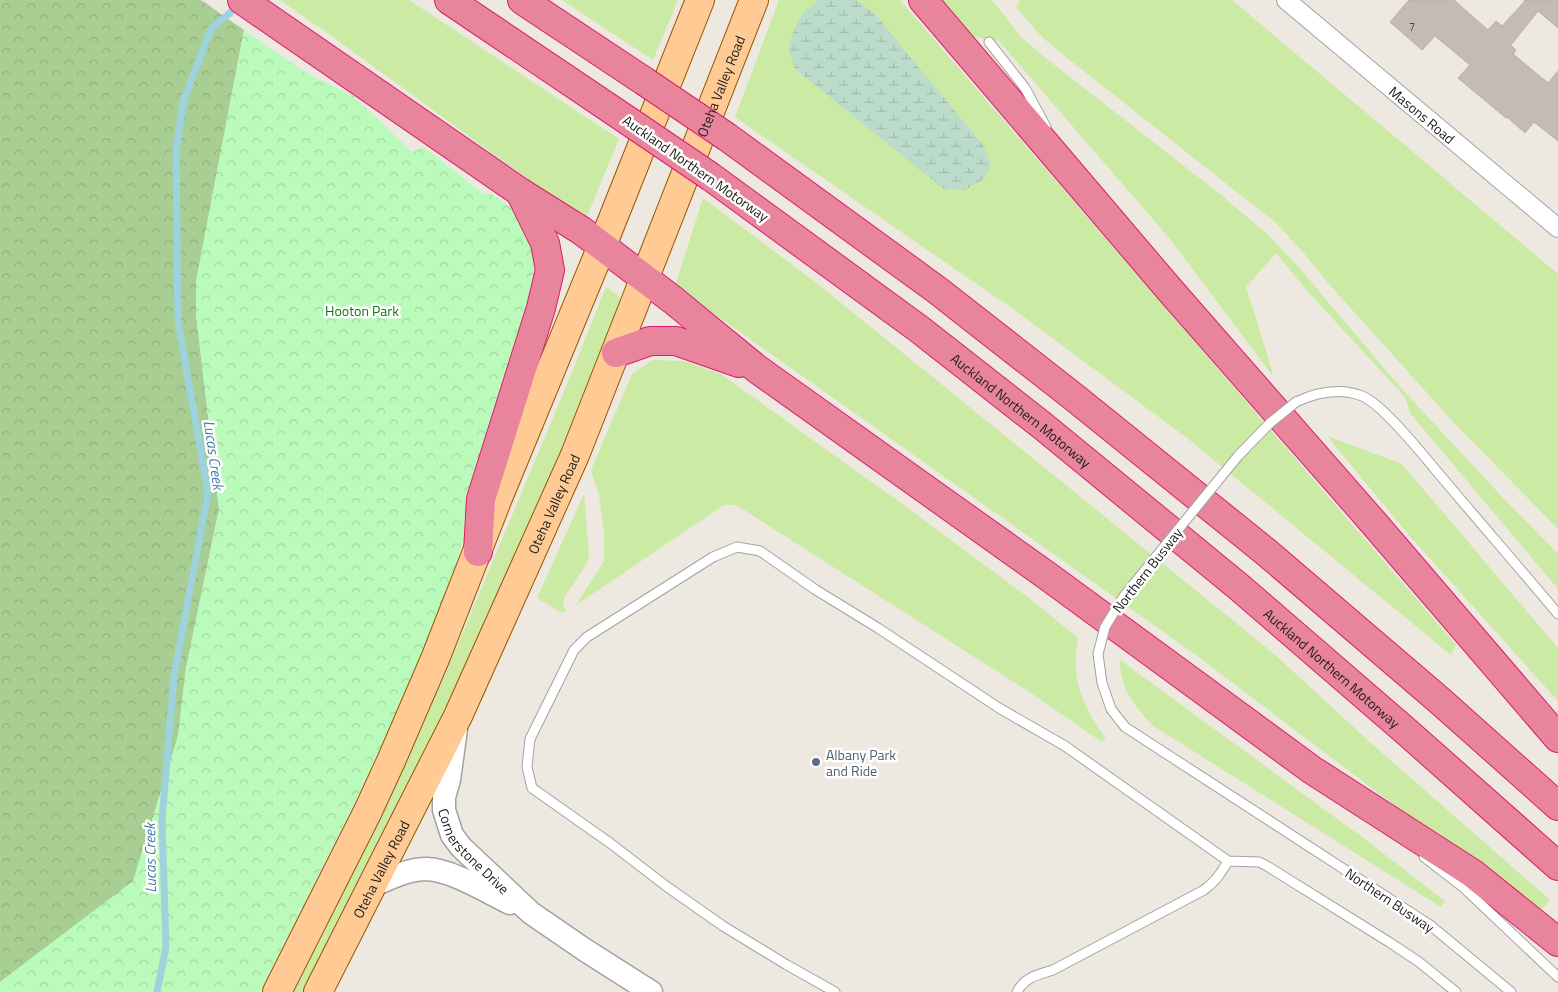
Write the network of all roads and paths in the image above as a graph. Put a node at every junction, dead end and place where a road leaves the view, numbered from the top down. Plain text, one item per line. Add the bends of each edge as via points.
1 (242, 0) edge
2 (449, 0) edge
3 (522, 0) edge
4 (700, 0) edge
5 (754, 0) edge
6 (923, 0) edge
7 (1286, 0) edge
8 (989, 42) dead end
9 (1071, 174) junction
10 (520, 192) junction
11 (1558, 228) edge
12 (602, 246) junction
13 (644, 278) junction
14 (616, 353) junction
15 (757, 369) junction
16 (478, 552) junction
17 (1558, 614) edge
18 (458, 716) junction
19 (1558, 738) edge
20 (1312, 770) junction
21 (1558, 806) edge
22 (1396, 835) dead end
23 (1418, 853) dead end
24 (1228, 861) junction
25 (1558, 866) edge
26 (371, 886) junction
27 (531, 913) junction
28 (1558, 942) edge
29 (1558, 977) edge
30 (277, 992) edge
31 (318, 992) edge
32 (651, 992) edge
33 (836, 992) edge
34 (1017, 992) edge
35 (1456, 992) edge
36 (1511, 992) edge

1 - 10 highway
2 - 25 highway, Auckland Northern Motorway, bridge via 711,177 919,328 1238,587
3 - 21 highway, bridge via 727,136 937,290 1076,398 1251,540
4 - 12 main road
5 - 13 main road, Oteha Valley Road
6 - 9 highway
7 - 11 street, Masons Road
8 - 9 lane via 1025,88
9 - 19 highway
10 - 12 highway
10 - 16 highway via 545,242 550,270 481,499
12 - 13 highway
12 - 16 main road
13 - 14 main road, Oteha Valley Road
13 - 15 highway
14 - 15 highway via 650,341 676,342
14 - 18 main road, Oteha Valley Road via 575,454
15 - 20 highway
16 - 30 main road via 391,761
17 - 36 lane, Northern Busway, bridge via 1376,405 1364,396 1347,391 1327,392 1296,402 1238,456 1124,596 1105,627 1098,654 1102,683 1111,709 1125,727 1430,925
18 - 26 main road, Oteha Valley Road
18 - 27 street, Cornerstone Drive via 444,797 444,810 452,835
20 - 22 lane
20 - 28 highway via 1472,872
23 - 29 lane via 1464,888
24 - 33 lane via 1065,746 976,694 760,551 737,548 713,557 587,637 574,650 530,740 527,768 532,788 666,886 787,966
24 - 34 lane via 1219,877 1204,890 1053,970 1029,977
24 - 35 lane via 1259,862 1267,866 1389,942
26 - 27 street, Cornerstone Drive via 401,874 426,869 440,871
26 - 31 main road, Oteha Valley Road
27 - 32 street, Cornerstone Drive

